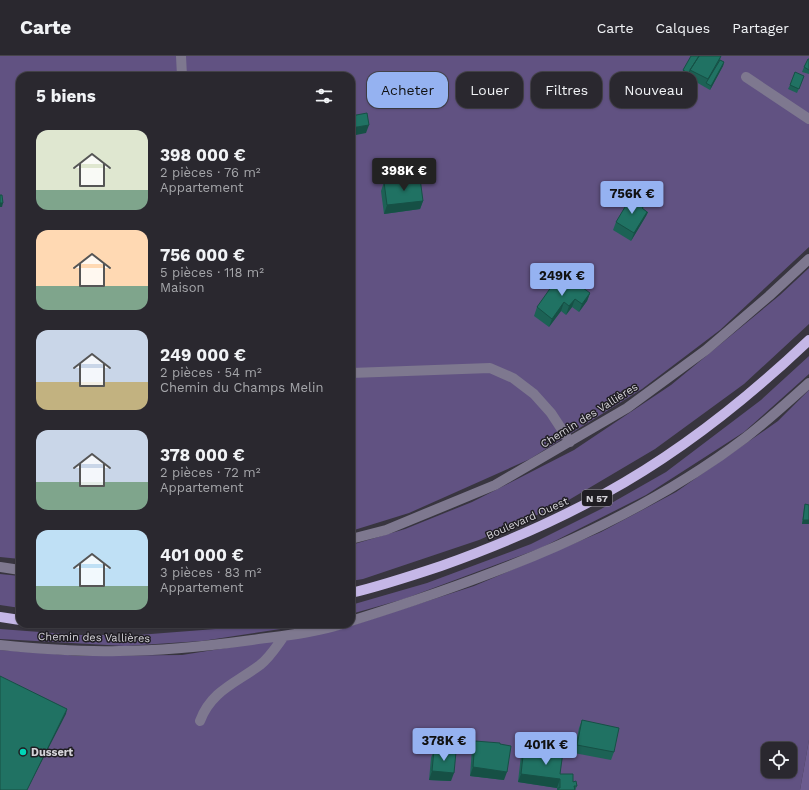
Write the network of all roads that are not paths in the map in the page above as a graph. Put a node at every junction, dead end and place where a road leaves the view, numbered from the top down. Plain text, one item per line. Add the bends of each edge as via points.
1 (181, 56) edge
2 (182, 72) edge
3 (746, 77) dead end
4 (809, 119) edge
5 (809, 259) edge
6 (809, 340) edge
7 (355, 373) edge
8 (809, 383) edge
9 (570, 442) junction
10 (355, 538) edge
11 (0, 568) edge
12 (16, 570) edge
13 (355, 592) edge
14 (0, 618) edge
15 (16, 620) edge
16 (355, 620) edge
17 (323, 628) edge
18 (284, 636) junction
19 (0, 645) edge
20 (200, 721) dead end

1 - 2 street
3 - 4 street
5 - 9 street, Chemin des Vallières via 706,350 627,408
6 - 13 main road, Boulevard Ouest / N 57 via 757,388 708,426 604,494 541,526 486,549 412,576
7 - 9 street via 490,368 513,378 534,394 551,413
8 - 16 street via 744,438 710,462 651,499 590,531 466,582
9 - 10 street, Chemin des Vallières via 495,485 386,530
11 - 12 street
14 - 15 main road
17 - 18 street, Chemin des Vallières
18 - 19 street, Chemin des Vallières via 174,648 118,651
18 - 20 street via 261,664 215,696

